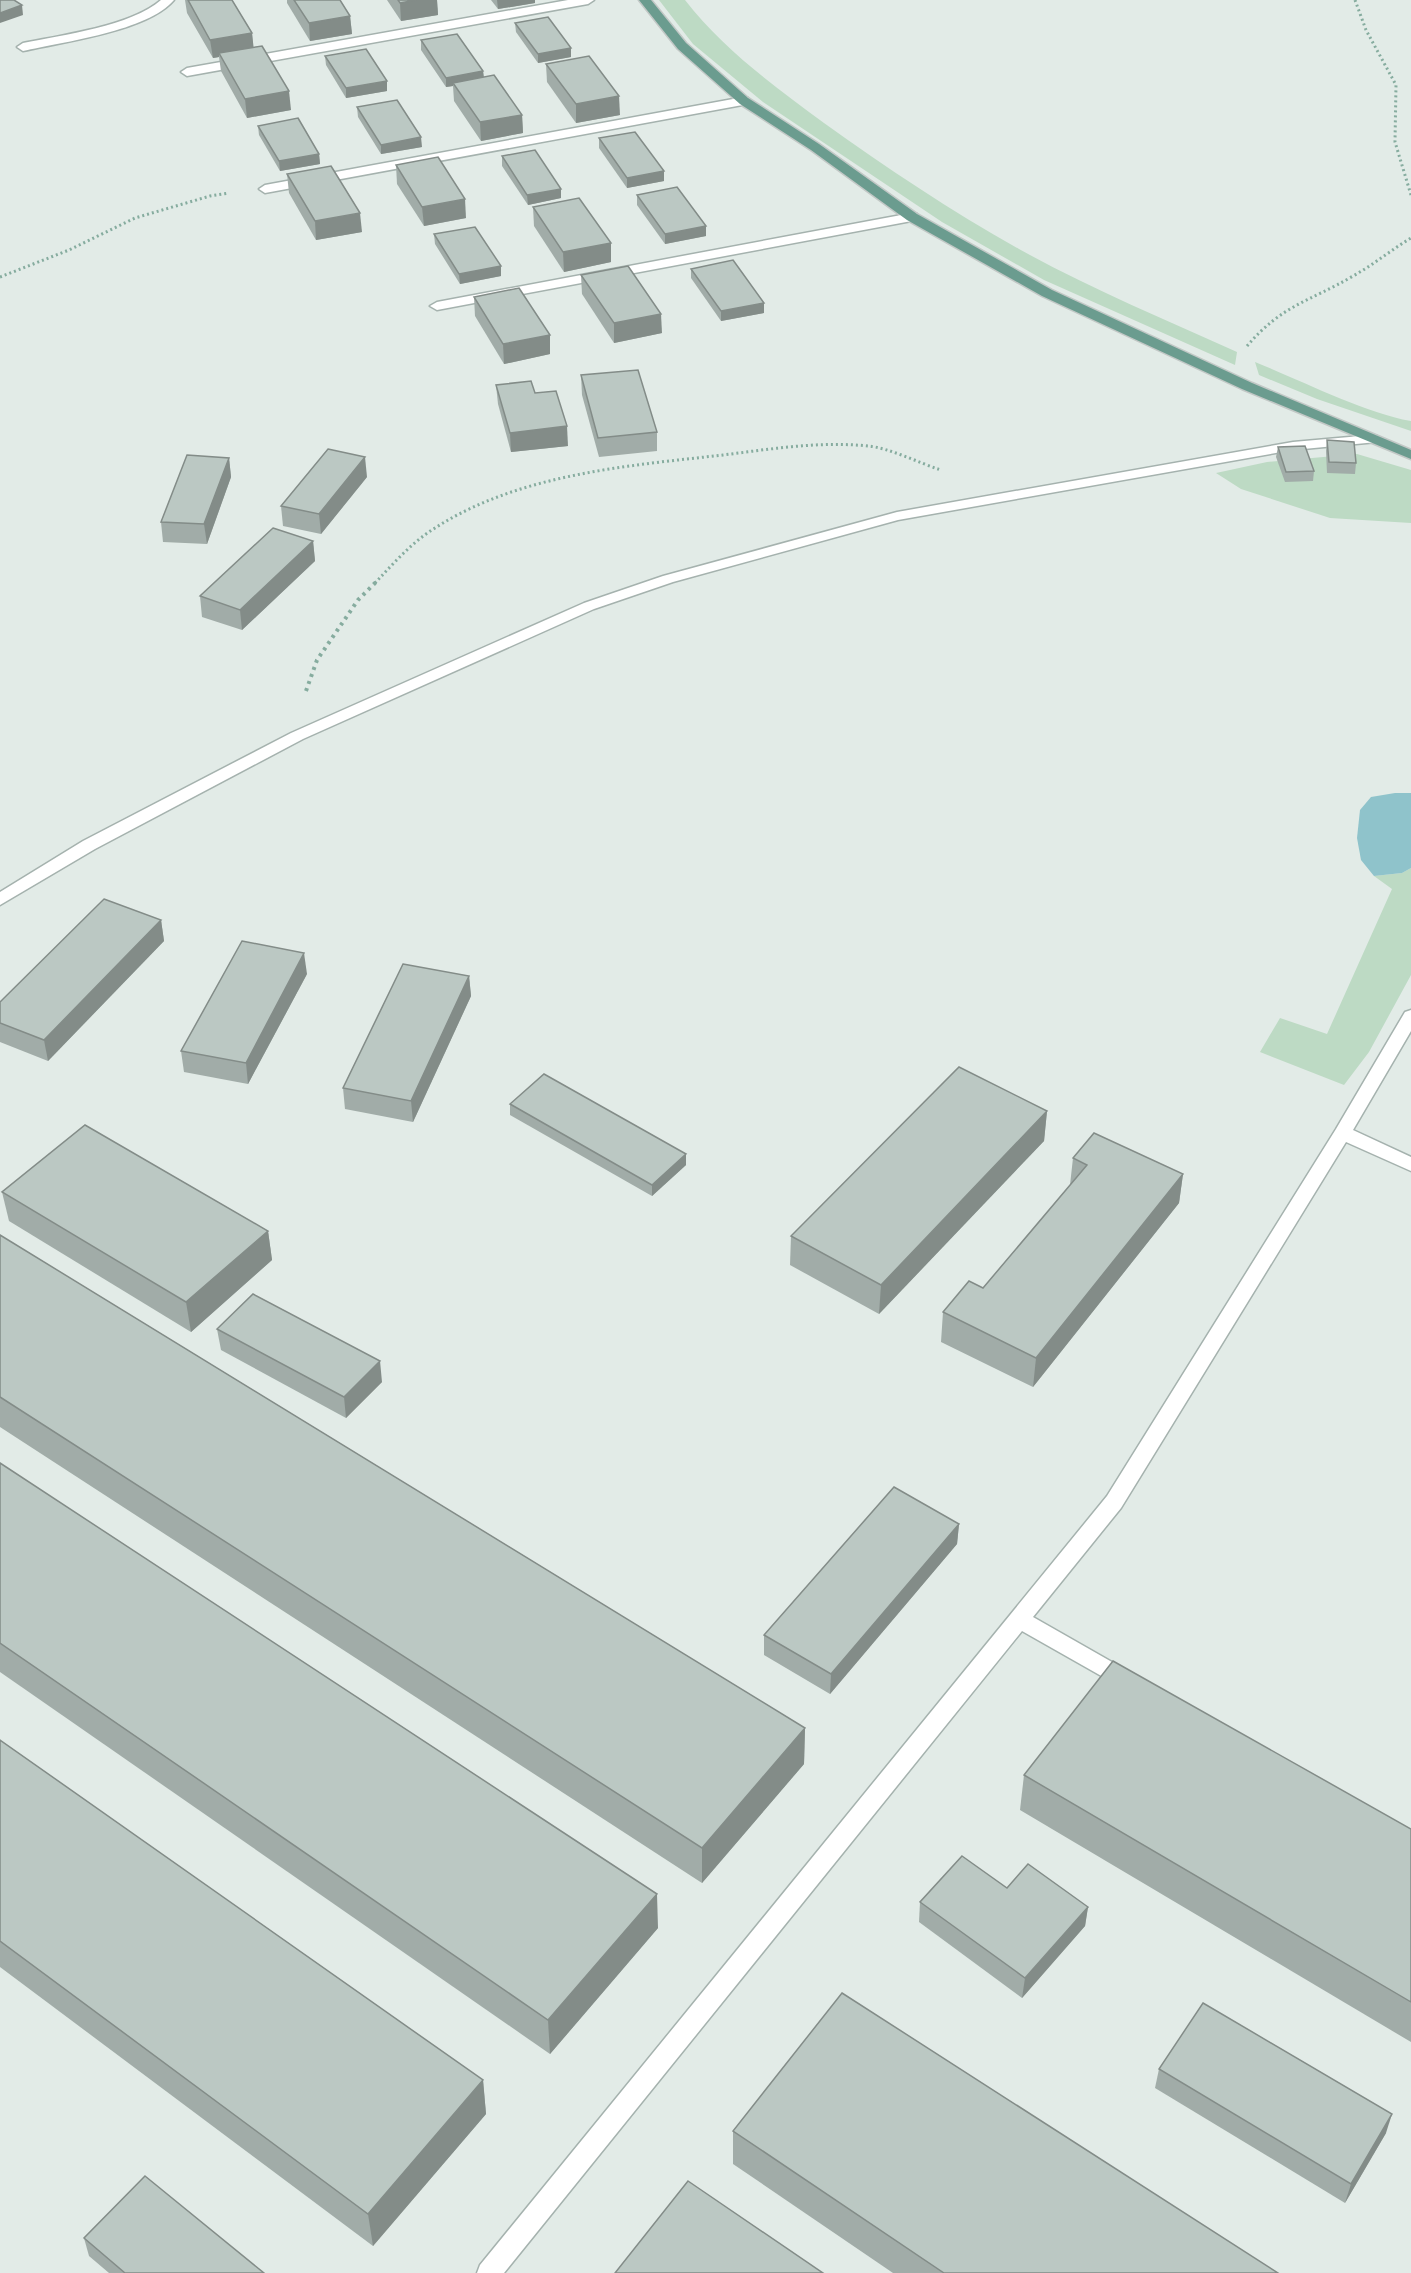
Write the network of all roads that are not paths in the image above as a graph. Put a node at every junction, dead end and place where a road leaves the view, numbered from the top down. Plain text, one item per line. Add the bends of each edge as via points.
1 (168, 0) edge
2 (588, 0) edge
3 (645, 0) edge
4 (23, 47) dead end
5 (187, 72) dead end
6 (744, 101) junction
7 (265, 189) road end
8 (912, 217) junction
9 (437, 306) dead end
10 (1372, 439) junction
11 (1411, 455) edge
12 (0, 900) edge
13 (1411, 1016) edge
14 (1343, 1133) junction
15 (1411, 1165) edge
16 (1020, 1620) junction
17 (1143, 1689) edge
18 (489, 2273) edge

1 - 4 street via 153,13 102,30
2 - 5 street
3 - 6 main road via 682,46
6 - 7 street
6 - 8 main road
8 - 9 street
8 - 10 main road via 1047,293
10 - 11 main road
10 - 12 street via 1293,446 897,516 668,579 589,606 297,736 89,846
13 - 14 street
14 - 15 street
14 - 16 street via 1114,1503
16 - 17 street
16 - 18 street

